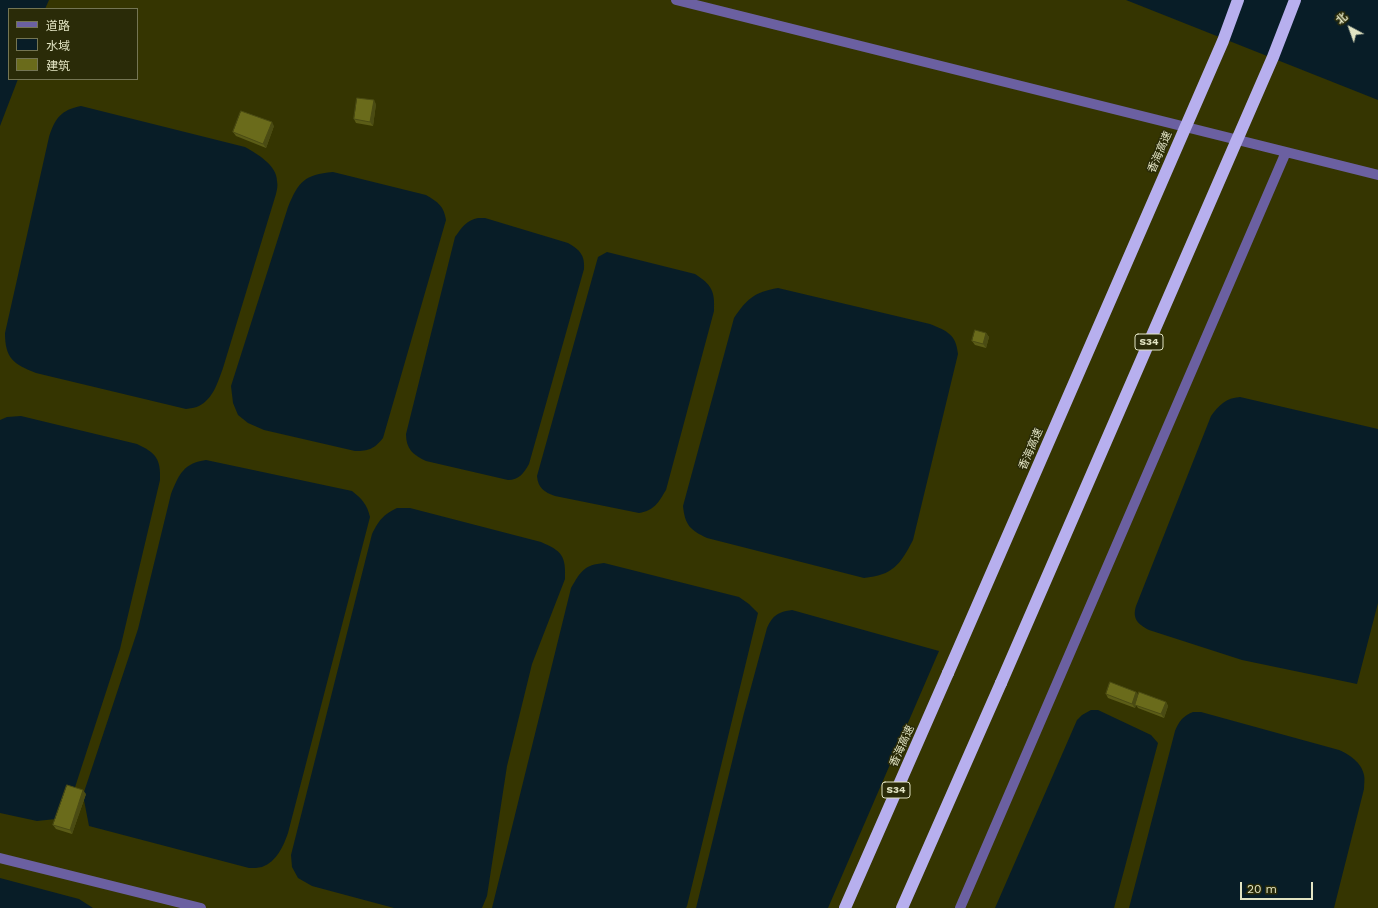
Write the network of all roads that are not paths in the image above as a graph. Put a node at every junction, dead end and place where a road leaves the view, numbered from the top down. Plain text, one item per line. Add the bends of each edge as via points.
1 (676, 0) edge
2 (1238, 0) edge
3 (1295, 0) edge
4 (1286, 152) junction
5 (1378, 175) edge
6 (0, 858) edge
7 (201, 908) edge
8 (844, 908) edge
9 (902, 908) edge
10 (960, 908) edge

1 - 4 street
2 - 8 highway, 香海高速 / S34, bridge via 1223,41
3 - 9 highway, S34, bridge via 1273,57
4 - 5 street
4 - 10 street
6 - 7 street

